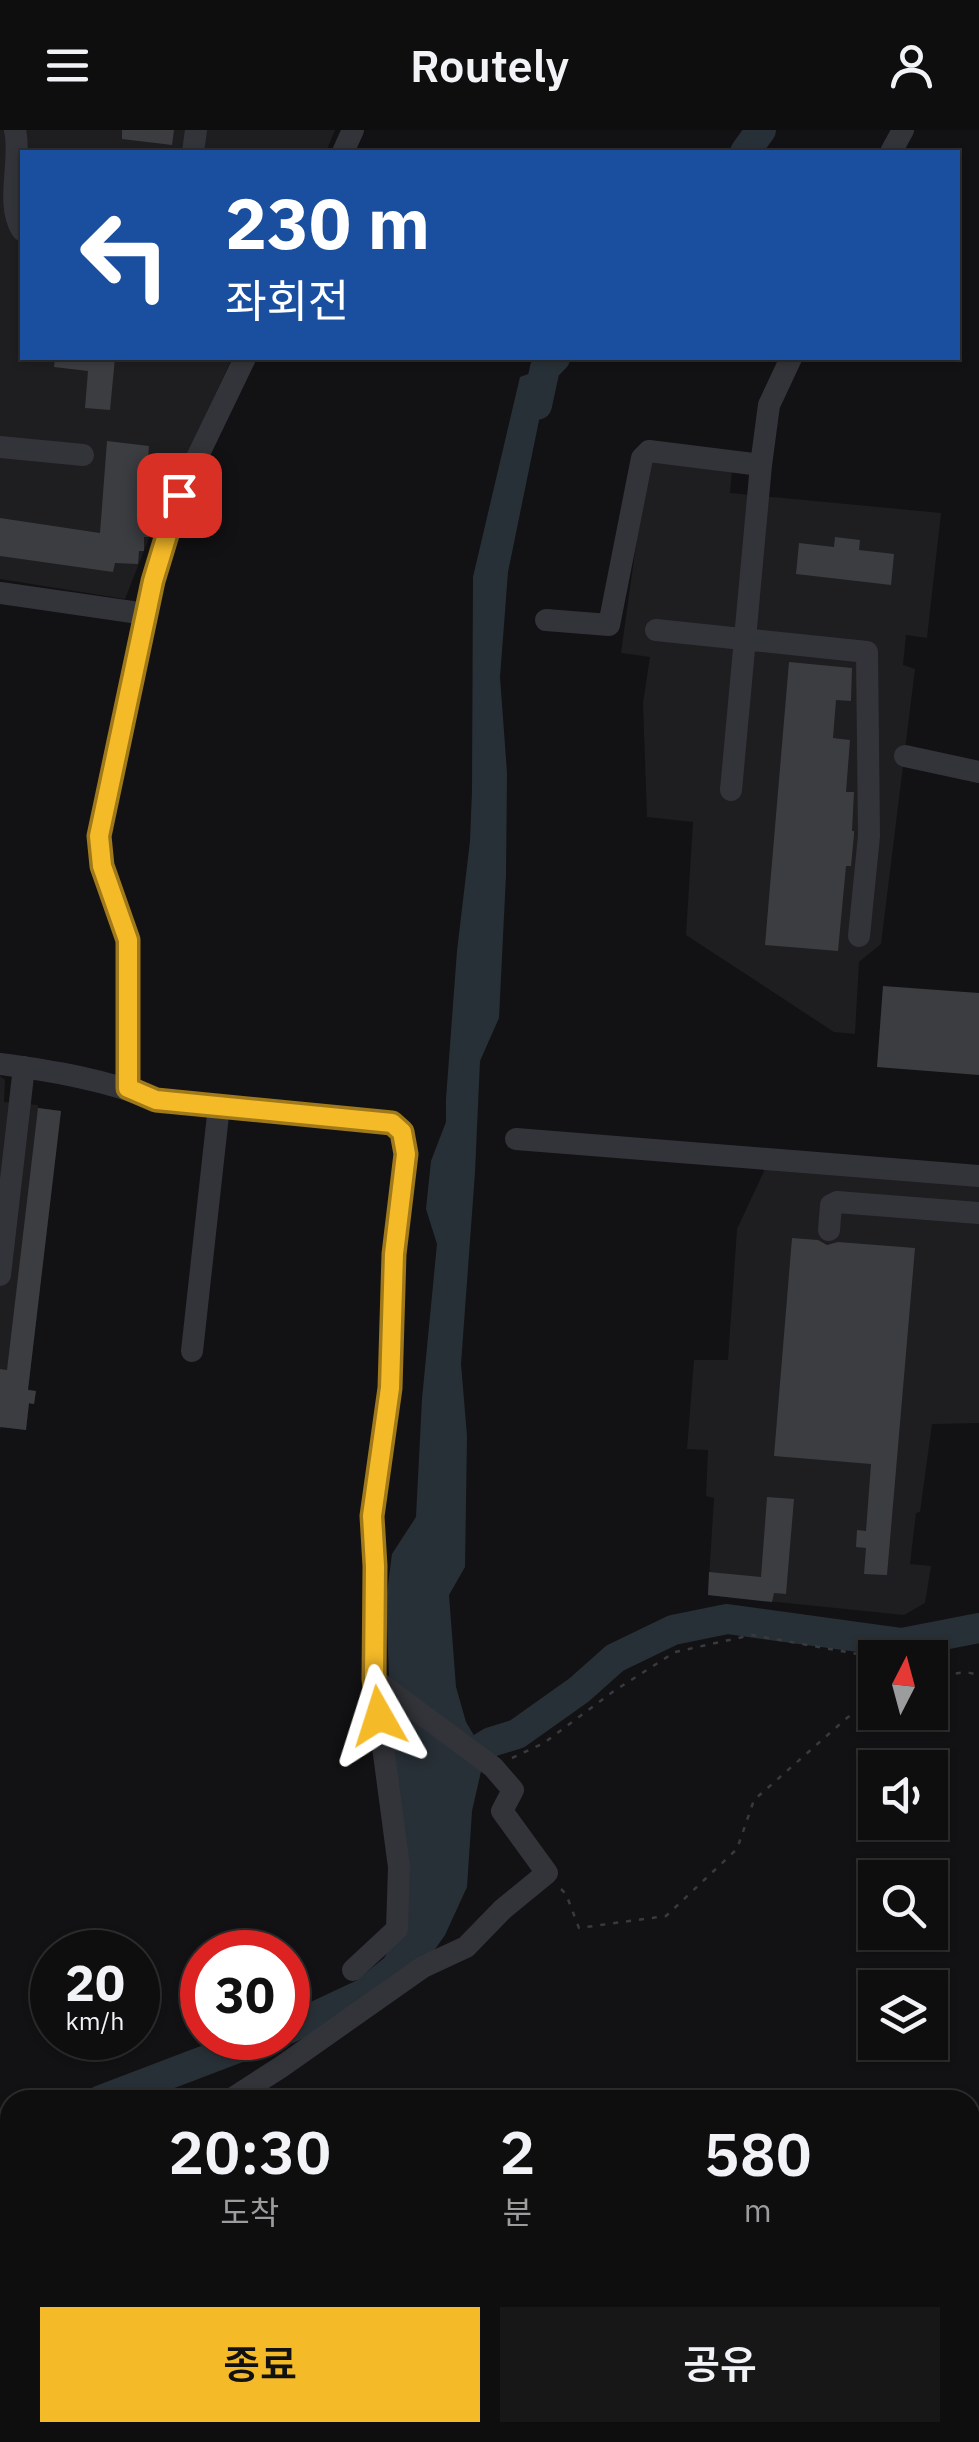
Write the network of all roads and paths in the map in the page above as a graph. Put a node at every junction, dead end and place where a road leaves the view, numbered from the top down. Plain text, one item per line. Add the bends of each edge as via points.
1 (15, 130) edge
2 (20, 227) edge
3 (244, 360) edge
4 (790, 360) edge
5 (0, 446) edge
6 (83, 454) dead end
7 (760, 465) junction
8 (0, 593) edge
9 (146, 614) junction
10 (546, 620) dead end
11 (656, 630) dead end
12 (745, 639) junction
13 (905, 756) dead end
14 (979, 772) edge
15 (731, 790) dead end
16 (859, 936) dead end
17 (12, 1065) edge
18 (128, 1088) junction
19 (219, 1106) junction
20 (516, 1139) dead end
21 (6, 1168) edge
22 (979, 1176) edge
23 (979, 1214) edge
24 (829, 1230) dead end
25 (0, 1276) edge
26 (192, 1351) dead end
27 (858, 1654) edge
28 (948, 1674) edge
29 (979, 1675) edge
30 (380, 1683) junction
31 (858, 1712) edge
32 (492, 1767) junction
33 (547, 1873) junction
34 (353, 1970) dead end
35 (245, 2090) edge

1 - 2 street
3 - 9 street via 179,495
4 - 7 street via 769,405
5 - 6 street
7 - 10 street via 650,451 642,458 608,625
7 - 12 street
8 - 9 street
9 - 18 street via 99,836 102,866 128,940
11 - 12 street
12 - 15 street
12 - 16 street via 868,652 869,836
13 - 14 street
17 - 18 street
17 - 21 street
18 - 19 street via 156,1100
19 - 26 street
19 - 30 street via 392,1123 402,1132 406,1154 394,1254 390,1388 372,1516
20 - 22 street
21 - 25 street
23 - 24 street via 837,1202
27 - 32 path via 752,1635 675,1652 544,1742
28 - 29 path
30 - 32 street
30 - 34 street via 399,1867 396,1929
31 - 33 path via 754,1800 737,1849 666,1916 579,1928 566,1894
32 - 33 street via 512,1790 502,1811
33 - 35 street via 466,1947 422,1966

